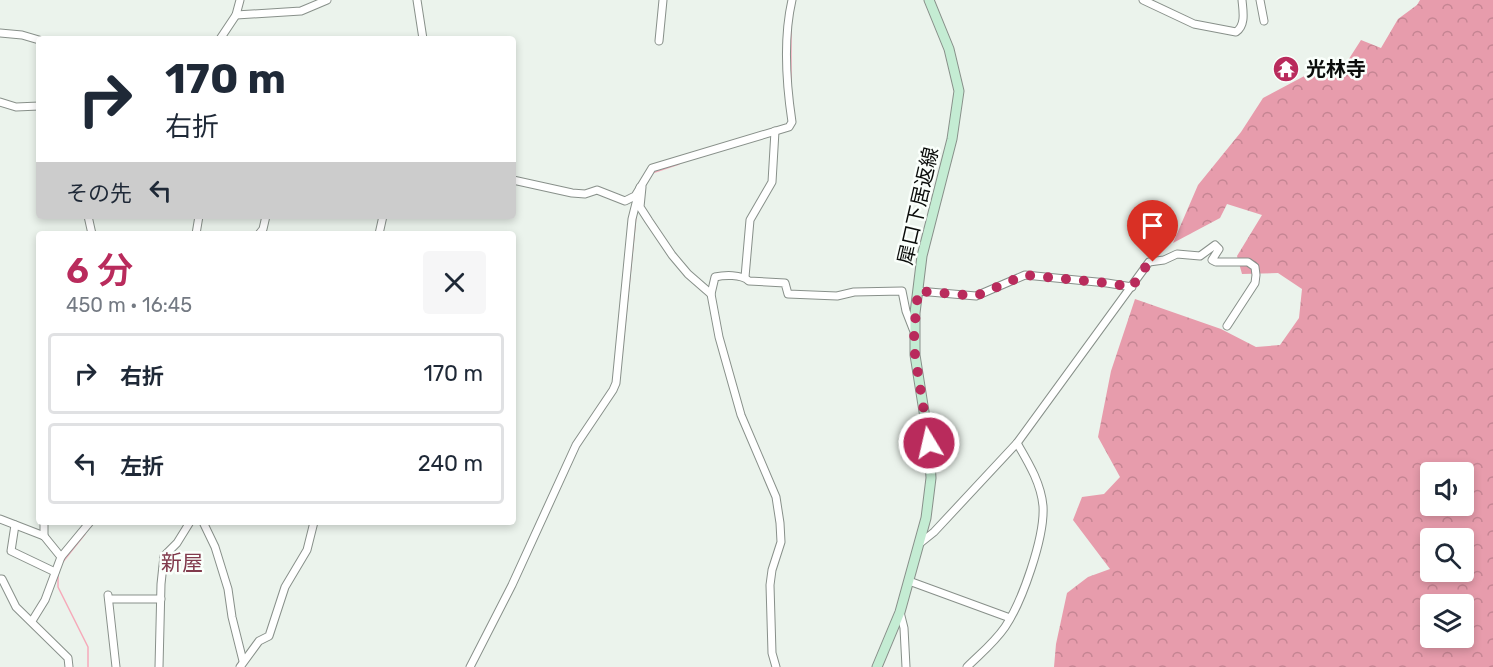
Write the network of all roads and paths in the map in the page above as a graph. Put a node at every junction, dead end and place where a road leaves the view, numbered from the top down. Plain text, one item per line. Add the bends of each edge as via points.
1 (240, 0) edge
2 (327, 0) edge
3 (417, 0) edge
4 (663, 0) edge
5 (792, 0) edge
6 (929, 0) edge
7 (1143, 0) edge
8 (1242, 0) edge
9 (1260, 0) edge
10 (236, 15) junction
11 (1264, 21) dead end
12 (0, 33) edge
13 (222, 36) edge
14 (423, 36) edge
15 (36, 39) edge
16 (659, 41) dead end
17 (0, 102) edge
18 (36, 106) edge
19 (775, 133) junction
20 (516, 181) edge
21 (640, 186) junction
22 (745, 277) junction
23 (1132, 287) junction
24 (918, 291) junction
25 (711, 294) junction
26 (1227, 326) dead end
27 (914, 332) junction
28 (1017, 443) junction
29 (0, 519) edge
30 (15, 525) junction
31 (44, 525) edge
32 (88, 525) edge
33 (188, 525) edge
34 (204, 525) edge
35 (313, 525) edge
36 (44, 536) junction
37 (919, 544) junction
38 (61, 557) junction
39 (55, 572) junction
40 (0, 579) edge
41 (909, 580) junction
42 (161, 599) junction
43 (900, 612) junction
44 (1010, 618) junction
45 (32, 621) junction
46 (241, 664) edge
47 (69, 667) edge
48 (116, 667) edge
49 (159, 667) edge
50 (470, 667) edge
51 (776, 667) edge
52 (877, 667) edge
53 (906, 667) edge
54 (967, 667) edge

1 - 10 street
2 - 10 street via 301,11
3 - 14 street
4 - 16 street
5 - 19 street via 787,21 792,122
6 - 24 main road, 犀口下居返線 via 949,49 959,91 952,139 922,256
7 - 8 street via 1194,24 1236,32 1241,27
9 - 11 street
10 - 13 street
12 - 15 street
17 - 18 street via 15,107
19 - 21 street via 652,168
19 - 22 street via 772,182 750,220
20 - 21 street via 572,193 597,190 625,201 635,196
21 - 25 street via 644,187 640,207 660,238 688,274
21 - 50 street via 632,219 616,383 576,445
22 - 25 street via 714,277
22 - 27 street via 748,281 785,283 788,294 837,296 903,291
23 - 24 street via 1025,275 976,296
23 - 26 street via 1149,262 1177,254 1200,256 1215,245 1219,249 1212,260 1248,261 1255,267 1255,284
23 - 28 street
24 - 27 main road, 犀口下居返線
25 - 51 street via 741,415 776,497 781,542 770,585
27 - 37 main road, 犀口下居返線 via 931,478
28 - 37 street
28 - 44 street via 1032,471 1043,507 1033,561
29 - 30 street
30 - 36 street
30 - 39 street via 11,551
31 - 36 street
32 - 38 street
33 - 42 street via 164,556
34 - 46 street via 228,589
35 - 46 street via 307,550 285,587 269,636 259,641
36 - 38 street
37 - 41 main road, 犀口下居返線
38 - 39 street
39 - 45 street
40 - 45 street via 16,607
41 - 43 main road, 犀口下居返線
41 - 44 street
42 - 48 street via 108,597
42 - 49 street
43 - 52 main road, 犀口下居返線
43 - 53 street
44 - 54 street via 994,641
45 - 47 street via 68,658

